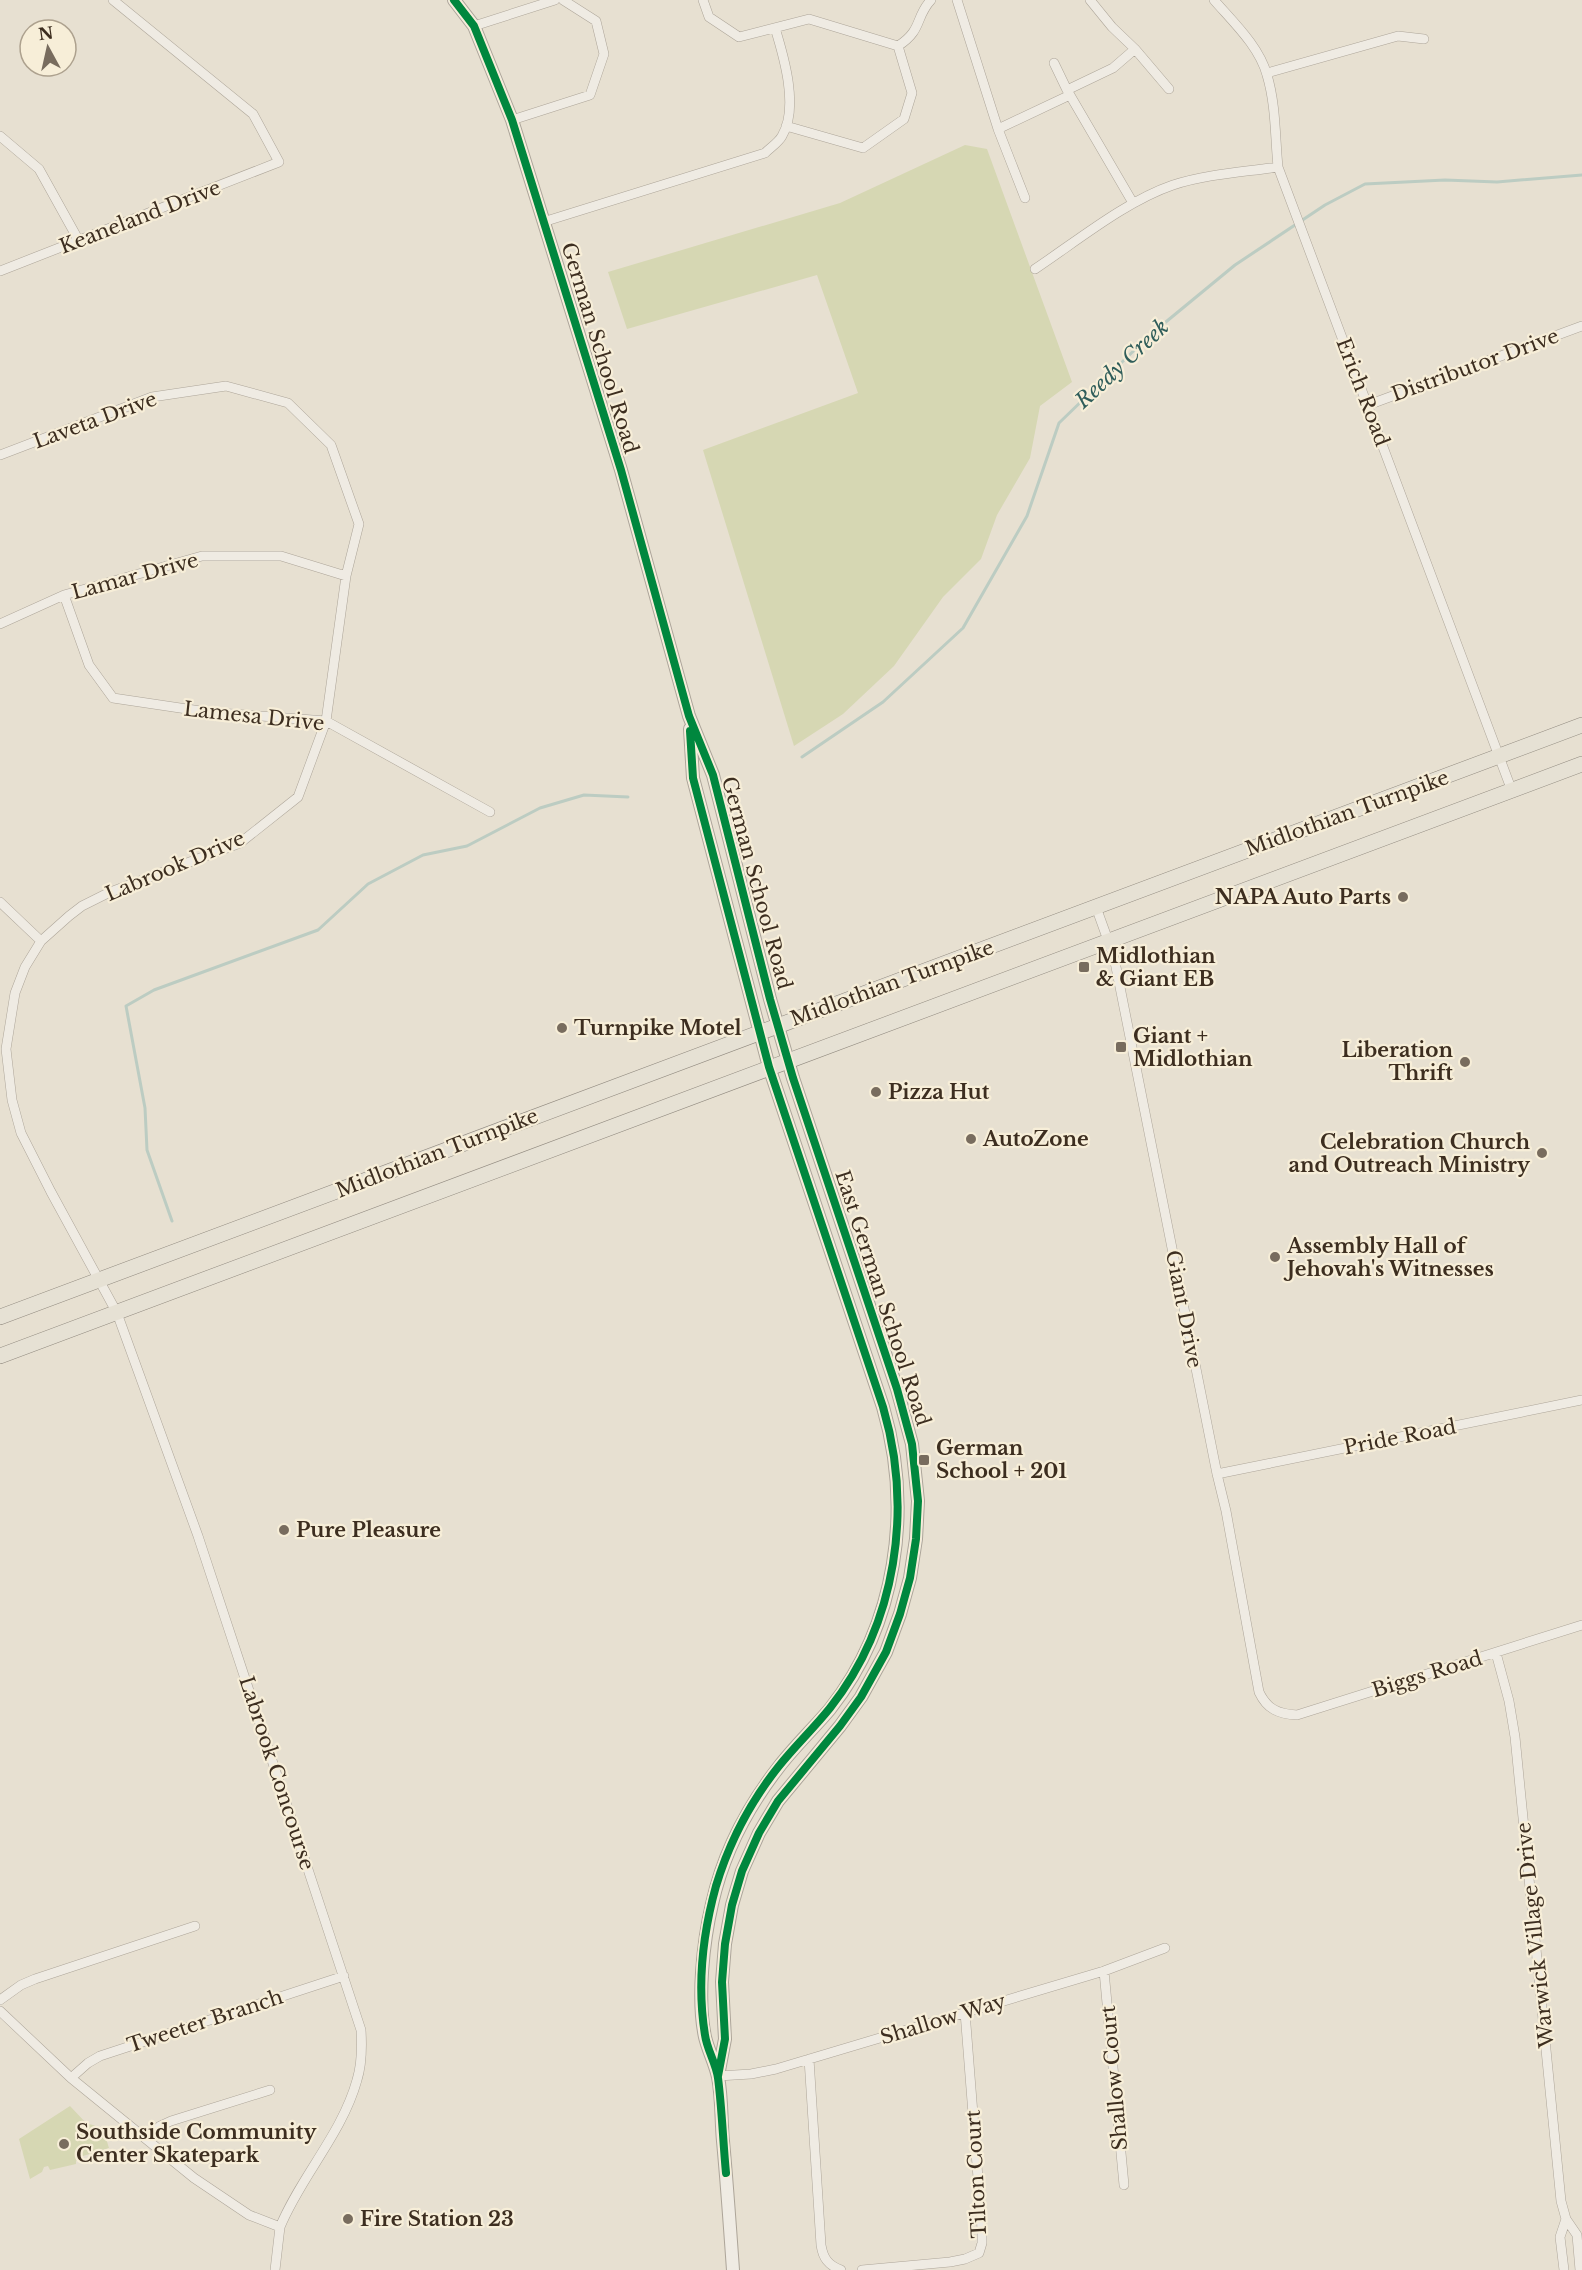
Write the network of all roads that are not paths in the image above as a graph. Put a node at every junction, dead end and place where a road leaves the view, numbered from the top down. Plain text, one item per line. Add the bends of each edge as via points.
1 (113, 0) edge
2 (454, 0) edge
3 (555, 0) edge
4 (563, 0) edge
5 (703, 0) edge
6 (931, 0) edge
7 (957, 0) edge
8 (1090, 0) edge
9 (1214, 0) edge
10 (127, 4) edge
11 (474, 26) junction
12 (775, 28) junction
13 (1424, 39) dead end
14 (898, 46) junction
15 (1134, 49) junction
16 (1053, 63) dead end
17 (1267, 74) junction
18 (1169, 89) dead end
19 (1068, 93) junction
20 (512, 120) junction
21 (786, 126) junction
22 (998, 129) junction
23 (0, 136) edge
24 (1278, 167) junction
25 (1024, 198) dead end
26 (1133, 203) junction
27 (543, 222) junction
28 (79, 241) junction
29 (1035, 269) dead end
30 (0, 271) edge
31 (1582, 326) edge
32 (226, 386) joint
33 (1368, 405) junction
34 (0, 455) edge
35 (346, 576) junction
36 (64, 595) junction
37 (0, 624) edge
38 (688, 716) junction
39 (326, 721) junction
40 (1582, 726) edge
41 (1500, 756) junction
42 (1582, 764) edge
43 (1512, 791) junction
44 (490, 812) dead end
45 (0, 902) edge
46 (1096, 907) junction
47 (1108, 940) junction
48 (41, 941) junction
49 (778, 1026) junction
50 (759, 1032) junction
51 (3, 1050) edge
52 (788, 1060) junction
53 (769, 1067) junction
54 (100, 1280) junction
55 (117, 1312) junction
56 (0, 1317) edge
57 (0, 1356) edge
58 (889, 1365) junction
59 (871, 1370) junction
60 (1582, 1400) edge
61 (1217, 1474) junction
62 (1582, 1625) edge
63 (1496, 1653) junction
64 (1272, 1710) joint
65 (195, 1926) dead end
66 (1165, 1948) dead end
67 (1104, 1971) junction
68 (344, 1976) junction
69 (0, 2000) edge
70 (0, 2011) edge
71 (965, 2012) junction
72 (809, 2059) junction
73 (718, 2076) junction
74 (71, 2078) junction
75 (270, 2090) dead end
76 (146, 2139) junction
77 (1124, 2185) dead end
78 (1566, 2219) junction
79 (280, 2227) junction
80 (275, 2270) edge
81 (733, 2270) edge
82 (841, 2270) edge
83 (862, 2270) edge
84 (1564, 2270) edge
85 (1580, 2270) edge

1 - 10 street
2 - 11 street, German School Road
3 - 11 street
4 - 20 street via 596,21 604,54 590,95
5 - 12 street via 709,17 739,38
6 - 14 street via 910,38
7 - 22 street
8 - 15 street
9 - 17 street, Erich Road via 1251,44
10 - 28 street, Keaneland Drive via 253,114 279,162
11 - 20 street, German School Road
12 - 14 street via 809,19
12 - 21 street via 786,63
13 - 17 street via 1398,36
14 - 21 street via 912,93 904,119 863,148
15 - 18 street
15 - 19 street via 1113,68
16 - 19 street
17 - 24 street, Erich Road
19 - 22 street
19 - 26 street
20 - 27 street, German School Road
21 - 27 street via 782,137 765,153
22 - 25 street
23 - 28 street via 39,169
24 - 26 street via 1173,185
24 - 33 street, Erich Road
26 - 29 street
27 - 38 street, German School Road via 621,470
28 - 30 street, Keaneland Drive
31 - 33 street, Distributor Drive
32 - 34 street, Laveta Drive via 152,397
32 - 35 street, Labrook Drive via 288,403 331,445 359,525
33 - 41 street, Erich Road
35 - 36 street, Lamar Drive via 280,556 202,556
35 - 39 street, Labrook Drive
36 - 37 street, Lamar Drive
36 - 39 street, Lamesa Drive via 89,665 113,698 207,712
38 - 49 street, German School Road via 713,775
38 - 50 street, German School Road via 693,778
39 - 44 street, Lamesa Drive
39 - 48 street, Labrook Drive via 298,797 240,843 108,893 82,906
40 - 41 main road, Midlothian Turnpike
41 - 43 street, Erich Road
41 - 46 main road, Midlothian Turnpike
42 - 43 main road, Midlothian Turnpike
43 - 47 main road, Midlothian Turnpike
45 - 48 street
46 - 47 street, Giant Drive
46 - 49 main road, Midlothian Turnpike
47 - 52 main road, Midlothian Turnpike
47 - 61 street, Giant Drive
48 - 51 street, Labrook Drive via 15,993
49 - 50 main road, Midlothian Turnpike
49 - 52 street, German School Road
50 - 53 street, German School Road
50 - 54 main road, Midlothian Turnpike
51 - 54 street, Labrook Drive via 24,1139
52 - 53 main road, Midlothian Turnpike
52 - 58 street, East German School Road
53 - 55 main road, Midlothian Turnpike
53 - 59 street, East German School Road
54 - 55 street, Labrook Drive
54 - 56 main road, Midlothian Turnpike
55 - 57 main road, Midlothian Turnpike
55 - 68 street, Labrook Concourse via 198,1536
58 - 59 street
58 - 73 street, East German School Road via 906,1416 915,1463 917,1520 910,1578 894,1632 872,1680 778,1801 742,1871 725,1944 725,2039
59 - 73 street, East German School Road via 888,1424 897,1481 898,1527 891,1574 875,1628 850,1679 767,1782 742,1822 723,1866 708,1922 702,1979 705,2036
60 - 61 street, Pride Road
61 - 64 street, Giant Drive via 1260,1692
62 - 63 street, Biggs Road
63 - 64 street, Biggs Road via 1297,1715
63 - 78 street, Warwick Village Drive via 1515,1737
65 - 69 street via 21,1984
66 - 67 street, Shallow Way
67 - 71 street, Shallow Way
67 - 77 street, Shallow Court
68 - 74 street, Tweeter Branch via 101,2056
68 - 79 street, Labrook Concourse via 361,2030 357,2079 347,2106
70 - 74 street
71 - 72 street, Shallow Way
71 - 83 street, Tilton Court via 982,2229 979,2253 950,2262
72 - 73 street, Shallow Way via 751,2074
72 - 82 street via 821,2245 823,2257
73 - 81 street, East German School Road
74 - 76 street
75 - 76 street via 171,2121
76 - 79 street via 226,2201
78 - 84 street, Warwick Village Drive via 1560,2237
78 - 85 street, Warwick Village Drive via 1577,2235
79 - 80 street

